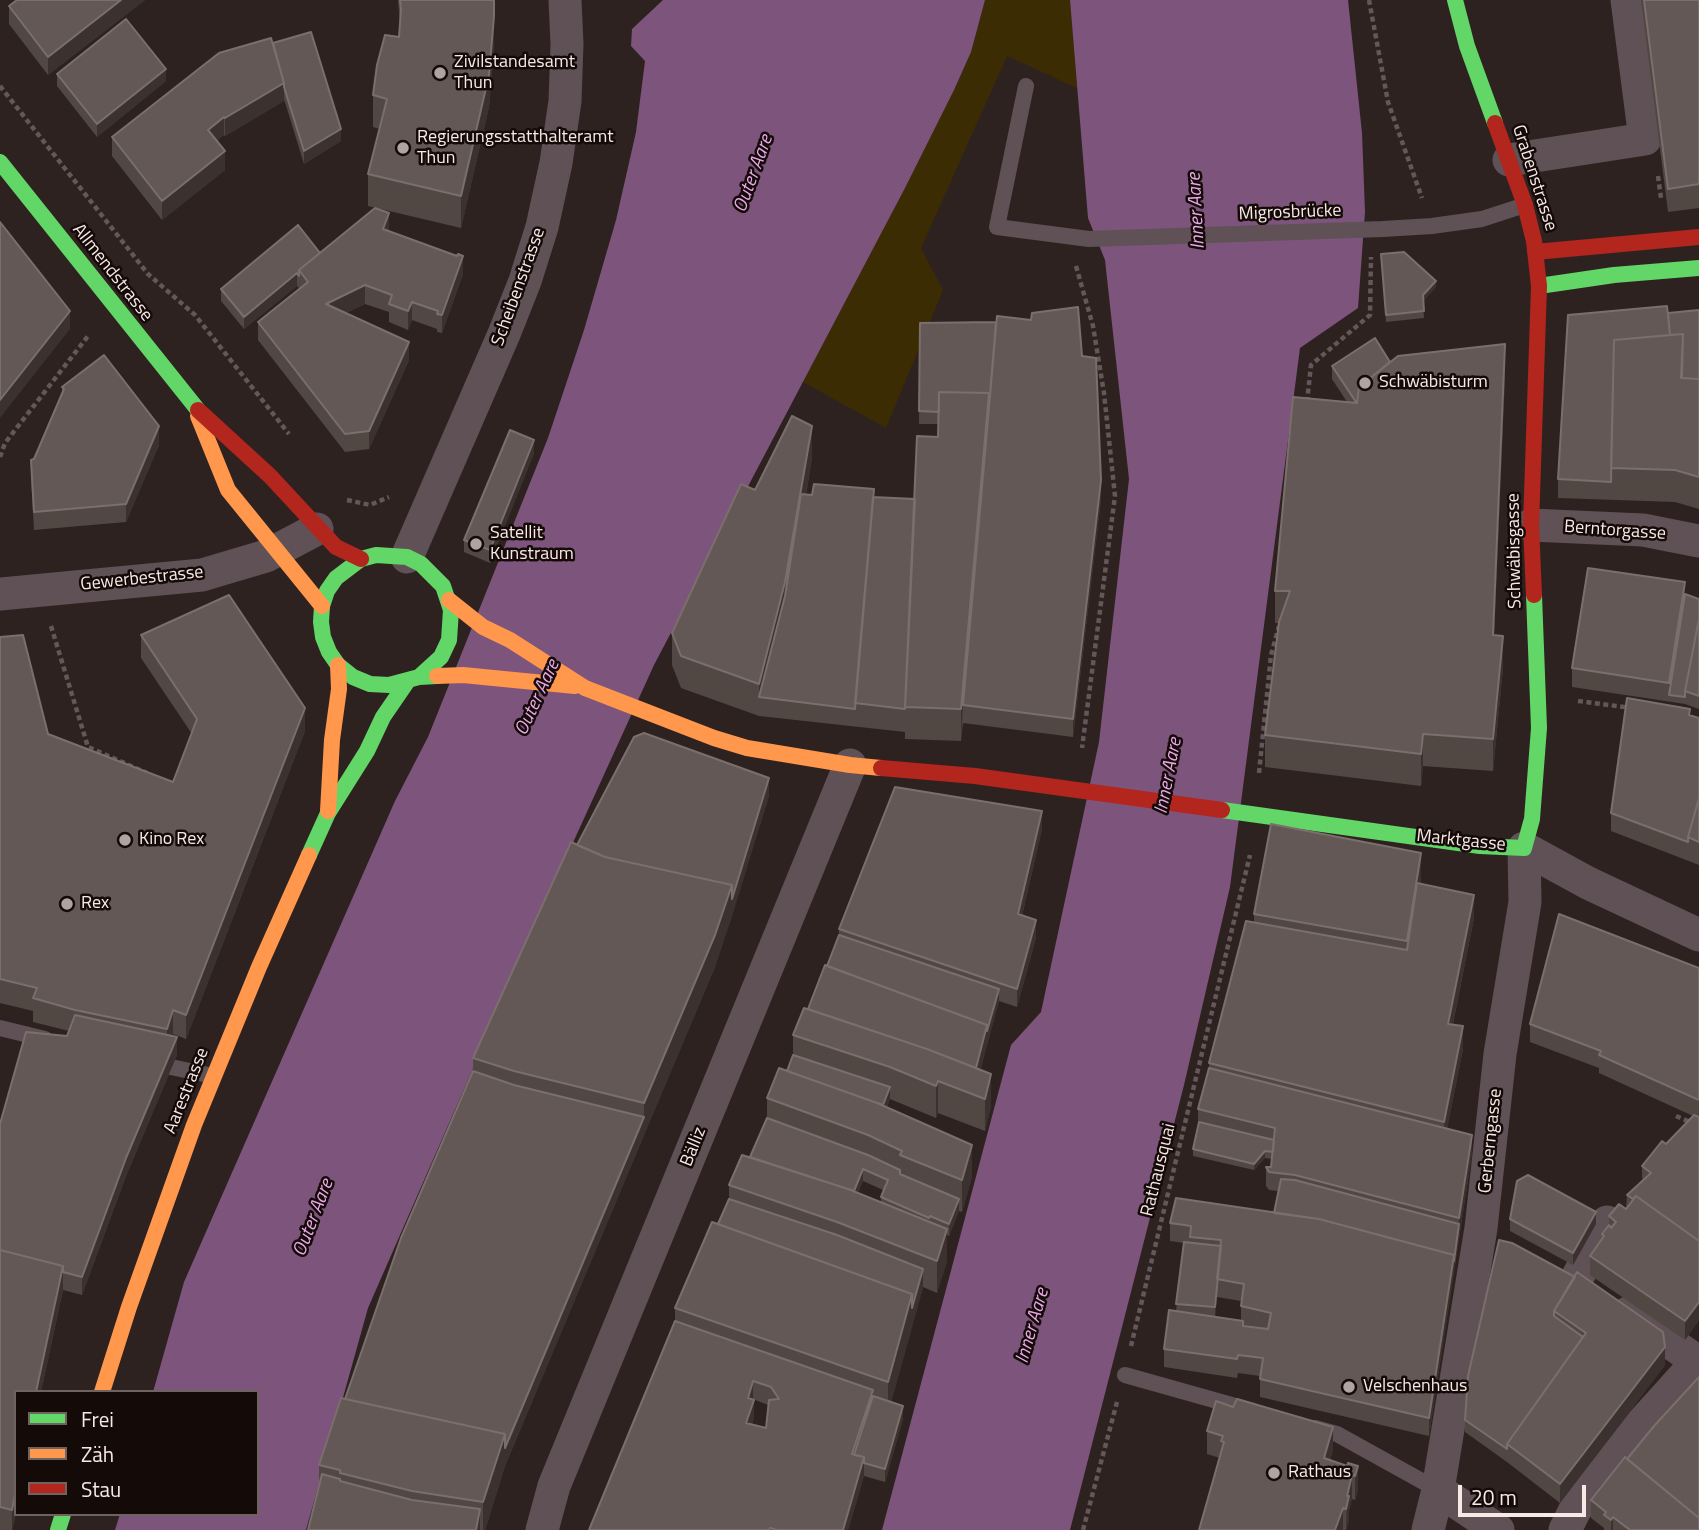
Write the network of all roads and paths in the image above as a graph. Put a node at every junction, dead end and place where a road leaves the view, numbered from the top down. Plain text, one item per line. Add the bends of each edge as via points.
1 (565, 0) edge
2 (1369, 0) edge
3 (1455, 0) edge
4 (1627, 0) edge
5 (0, 86) edge
6 (1026, 86) dead end
7 (1509, 160) junction
8 (0, 162) edge
9 (1658, 174) edge
10 (1662, 199) edge
11 (1525, 205) junction
12 (1432, 226) junction
13 (1375, 229) junction
14 (1065, 236) junction
15 (1699, 237) edge
16 (1535, 252) junction
17 (1699, 268) edge
18 (1539, 286) junction
19 (113, 305) junction
20 (1307, 404) edge
21 (194, 407) junction
22 (298, 444) dead end
23 (0, 457) edge
24 (340, 498) dead end
25 (433, 499) junction
26 (1531, 525) junction
27 (317, 530) junction
28 (1699, 541) edge
29 (276, 550) junction
30 (407, 557) junction
31 (361, 559) junction
32 (40, 589) junction
33 (0, 594) edge
34 (449, 600) junction
35 (322, 606) junction
36 (1281, 623) edge
37 (338, 665) junction
38 (413, 680) junction
39 (585, 688) junction
40 (1539, 696) junction
41 (1634, 708) edge
42 (850, 765) junction
43 (157, 777) edge
44 (1081, 791) junction
45 (328, 813) junction
46 (1250, 814) junction
47 (1524, 848) junction
48 (1699, 934) edge
49 (0, 1028) edge
50 (59, 1042) edge
51 (172, 1067) edge
52 (213, 1076) junction
53 (1676, 1116) edge
54 (1699, 1126) edge
55 (1607, 1222) dead end
56 (1698, 1361) edge
57 (1125, 1375) junction
58 (103, 1390) edge
59 (1271, 1416) edge
60 (1297, 1423) edge
61 (1438, 1490) junction
62 (1570, 1520) edge
63 (542, 1530) edge
64 (1083, 1530) edge
65 (1428, 1530) edge
66 (1498, 1530) edge

1 - 25 street, Scheibenstrasse via 565,101 542,227 504,334
2 - 12 path via 1388,102
3 - 7 main road, Grabenstrasse
4 - 7 street via 1645,139
5 - 22 path via 148,274 195,314
6 - 14 lane, Migrosbrücke via 997,227
7 - 11 main road, Grabenstrasse
8 - 19 main road, Allmendstrasse
9 - 10 path
11 - 12 lane, Migrosbrücke via 1482,219
11 - 16 main road, Grabenstrasse
12 - 13 lane, Migrosbrücke
13 - 14 lane, Migrosbrücke via 1089,239
13 - 20 path via 1370,315 1311,365
14 - 44 path via 1093,326 1115,496
15 - 16 main road, Grabenstrasse
16 - 18 main road, Schwäbisgasse
17 - 18 main road
18 - 26 main road, Schwäbisgasse
19 - 21 main road, Allmendstrasse
19 - 23 path via 5,443
21 - 27 main road, Allmendstrasse via 270,476
21 - 29 main road, Allmendstrasse via 228,490
24 - 25 path via 370,505 407,491
25 - 30 street, Scheibenstrasse
26 - 28 street, Berntorgasse via 1643,530
26 - 40 main road, Schwäbisgasse
27 - 29 street, Gewerbestrasse
27 - 31 main road, Allmendstrasse via 336,547
29 - 32 street, Gewerbestrasse via 202,575
29 - 35 main road, Allmendstrasse
30 - 31 main road via 392,554
30 - 34 main road via 433,574
31 - 35 main road via 336,578
32 - 33 street, Gewerbestrasse
32 - 43 path via 88,747
34 - 38 main road via 449,640 440,657
34 - 39 main road via 468,617
35 - 37 main road via 323,637
36 - 46 path, Rathausquai via 1270,655
37 - 38 main road via 370,684
37 - 45 main road, Aarestrasse
38 - 39 main road via 477,676
38 - 45 main road, Aarestrasse via 383,717
39 - 42 main road via 747,748
40 - 41 path
40 - 47 main road, Schwäbisgasse via 1535,793
42 - 44 main road
42 - 63 street, Bälliz via 554,1486
44 - 46 main road, Marktgasse
45 - 52 main road, Aarestrasse
46 - 47 main road, Marktgasse
46 - 57 path, Rathausquai via 1249,867
47 - 48 street, Marktgasse
47 - 61 street, Gerberngasse via 1525,902 1500,1054 1493,1234
49 - 50 lane
51 - 52 lane
52 - 58 main road, Aarestrasse
53 - 54 path
55 - 56 street via 1565,1272
56 - 62 street via 1643,1422
57 - 59 lane
57 - 64 path, Rathausquai
60 - 61 lane via 1337,1434
61 - 65 street, Gerberngasse
61 - 66 street

